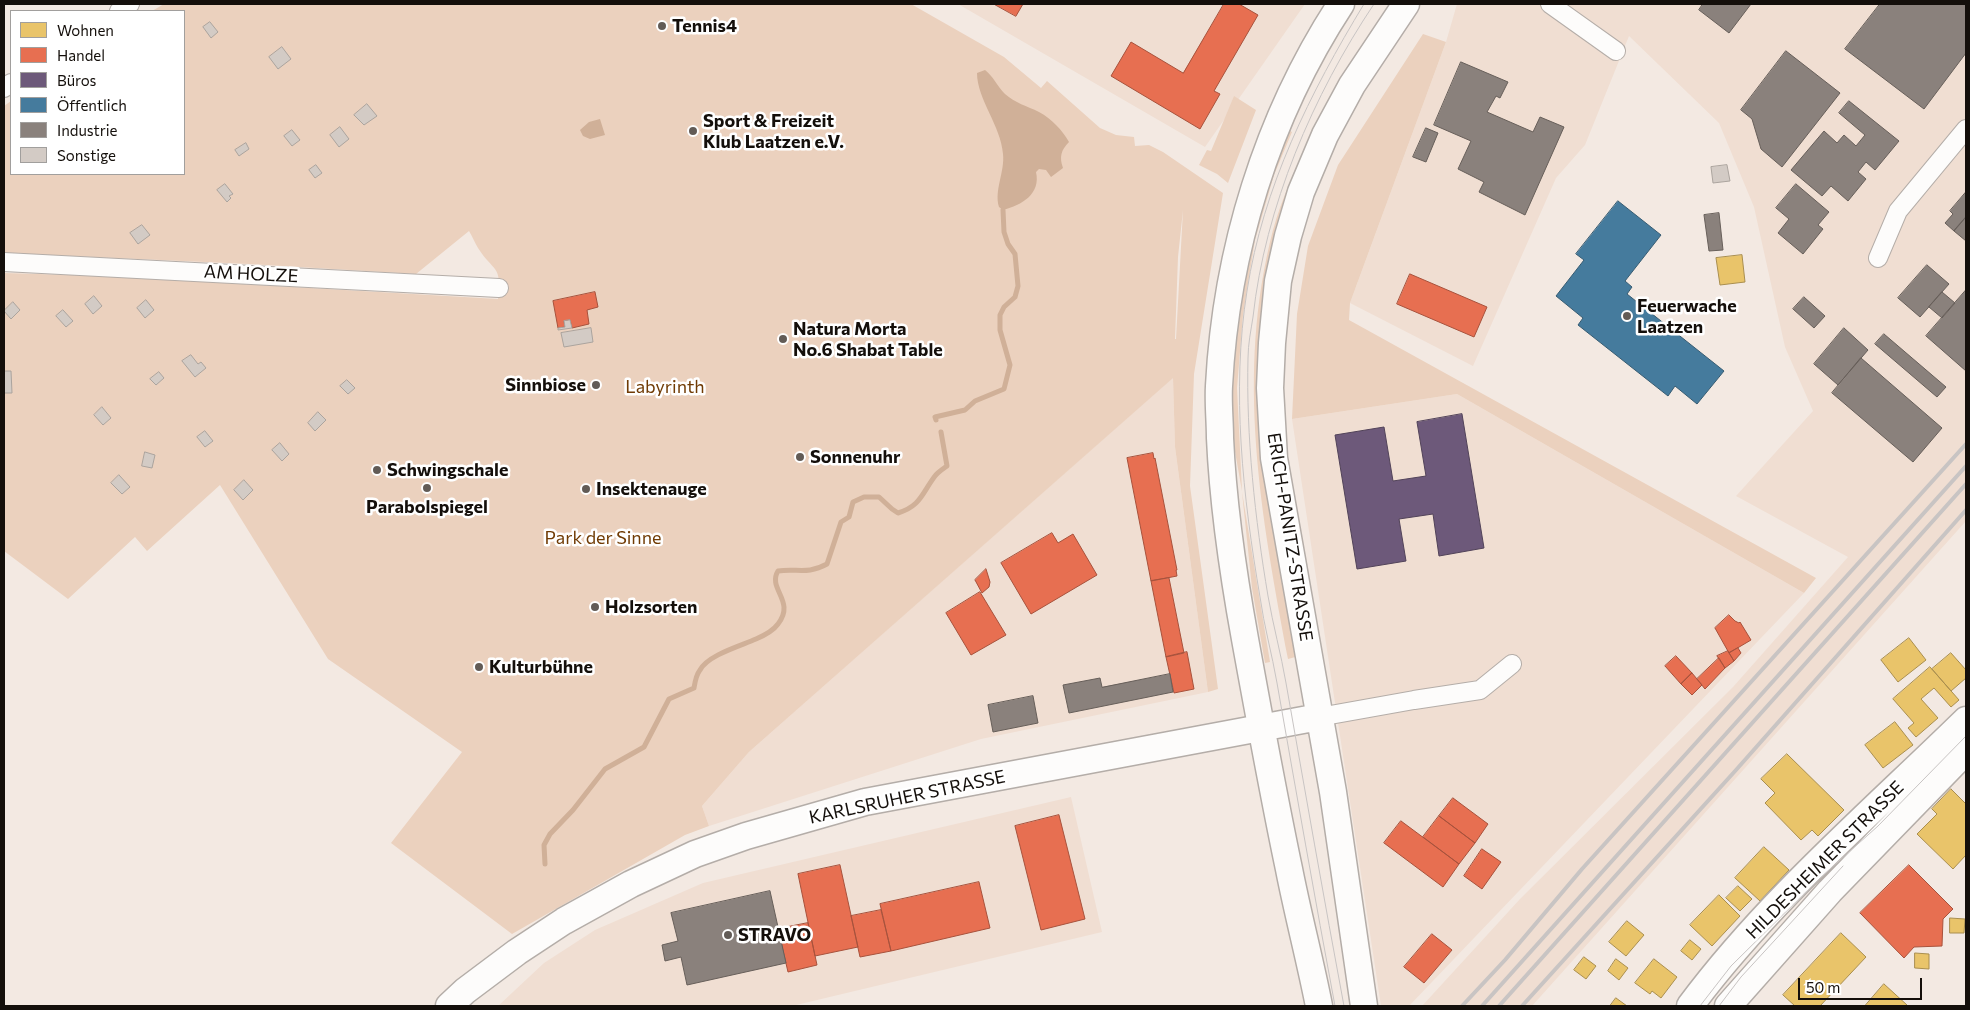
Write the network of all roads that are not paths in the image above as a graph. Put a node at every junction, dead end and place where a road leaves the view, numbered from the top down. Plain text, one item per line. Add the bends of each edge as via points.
1 (1341, 4) edge
2 (1406, 4) edge
3 (1550, 4) edge
4 (1616, 52) dead end
5 (1966, 129) edge
6 (1878, 258) dead end
7 (4, 262) edge
8 (499, 288) dead end
9 (1512, 664) dead end
10 (1319, 717) junction
11 (1966, 720) edge
12 (1261, 729) junction
13 (1966, 751) edge
14 (449, 1006) edge
15 (1319, 1006) edge
16 (1364, 1006) edge
17 (1690, 1006) edge
18 (1728, 1006) edge

1 - 12 main road via 1319,38 1286,103 1262,164 1236,254 1226,311 1218,388 1222,466 1233,572
2 - 10 main road, ERICH-PANITZ-STRASSE via 1352,85 1325,135 1301,192 1278,281 1270,388 1274,458
3 - 4 street
5 - 6 street via 1898,211
7 - 8 street, AM HOLZE
9 - 10 street via 1480,690
10 - 12 main road, KARLSRUHER STRASSE
10 - 16 main road, ERICH-PANITZ-STRASSE
11 - 17 main road, HILDESHEIMER STRASSE via 1777,905
12 - 14 main road, KARLSRUHER STRASSE via 865,802 746,836 679,861 564,921 517,952
12 - 15 main road
13 - 18 main road, HILDESHEIMER STRASSE via 1830,891

